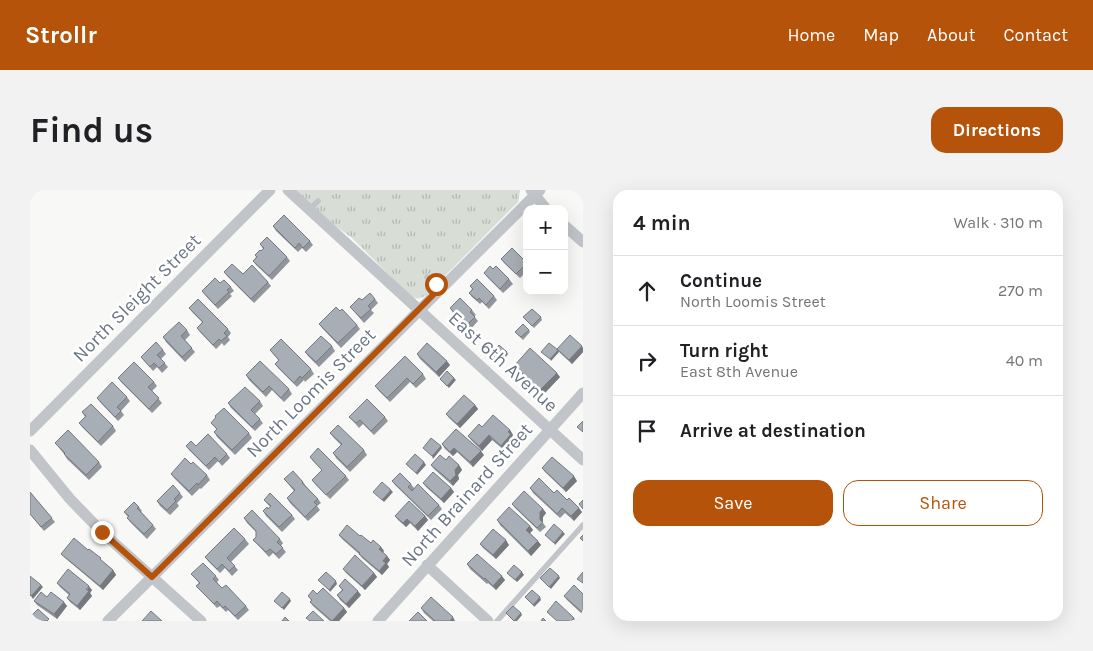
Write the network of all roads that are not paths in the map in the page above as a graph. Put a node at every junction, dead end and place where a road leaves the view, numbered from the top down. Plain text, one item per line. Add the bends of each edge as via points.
1 (270, 190) edge
2 (288, 190) edge
3 (535, 192) edge
4 (318, 201) dead end
5 (543, 205) edge
6 (309, 210) junction
7 (568, 229) edge
8 (583, 242) edge
9 (427, 276) dead end
10 (440, 288) junction
11 (419, 309) junction
12 (583, 393) edge
13 (550, 430) junction
14 (30, 431) edge
15 (30, 450) edge
16 (583, 460) edge
17 (583, 525) edge
18 (427, 565) junction
19 (152, 577) junction
20 (108, 621) edge
21 (201, 621) edge
22 (378, 621) edge
23 (488, 621) edge
24 (497, 621) edge

1 - 14 street, North Sleight Street
2 - 6 street, East 6th Avenue
3 - 5 street
3 - 10 street, North Loomis Street
4 - 6 lane
6 - 11 street, East 6th Avenue
7 - 8 street
9 - 10 lane
10 - 11 street, North Loomis Street
11 - 13 street, East 6th Avenue
11 - 19 street, North Loomis Street
12 - 13 street, North Brainard Street
13 - 16 street, East 6th Avenue
13 - 18 street, North Brainard Street
15 - 19 street via 70,499
17 - 24 lane
18 - 22 street, North Brainard Street
18 - 23 street
19 - 20 street, North Loomis Street
19 - 21 street

